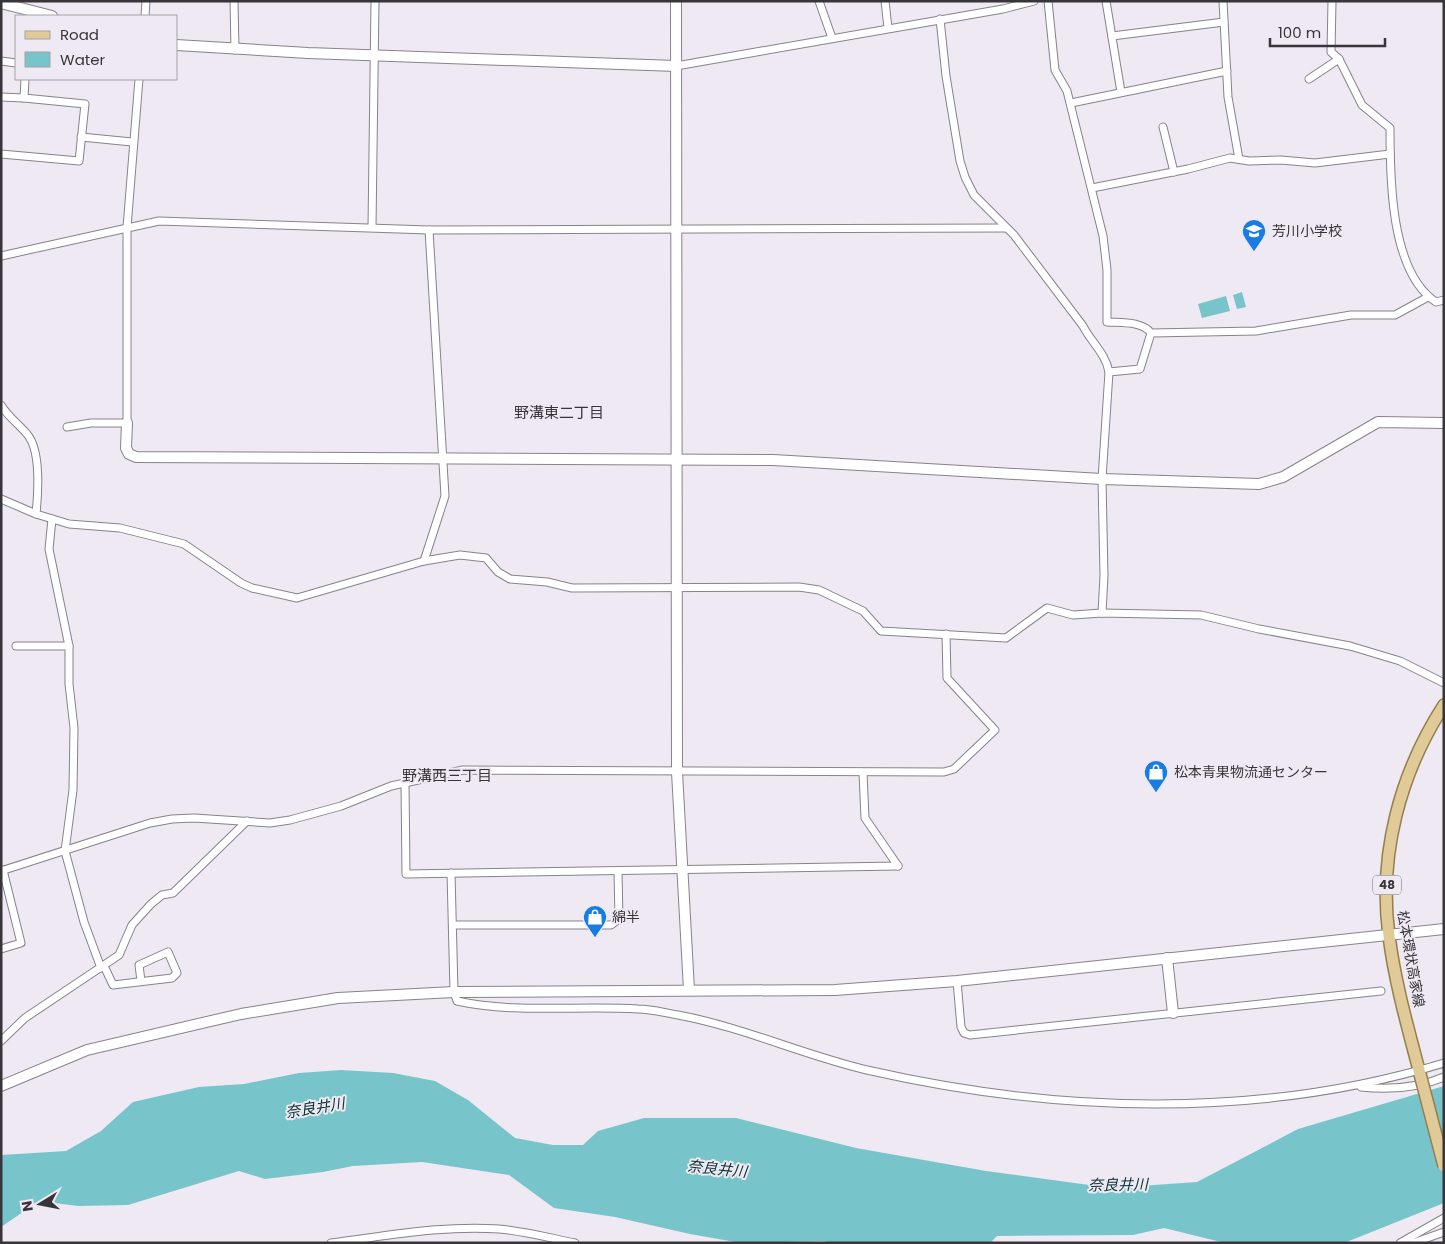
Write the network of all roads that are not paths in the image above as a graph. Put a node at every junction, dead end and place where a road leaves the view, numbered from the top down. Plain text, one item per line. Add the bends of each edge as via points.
1 (146, 1) edge
2 (234, 1) edge
3 (375, 1) edge
4 (676, 1) edge
5 (819, 1) edge
6 (885, 1) edge
7 (1034, 1) edge
8 (1048, 1) edge
9 (1106, 1) edge
10 (1223, 1) edge
11 (1332, 1) edge
12 (1, 3) edge
13 (1015, 4) edge
14 (48, 15) edge
15 (145, 15) edge
16 (940, 19) junction
17 (1224, 22) junction
18 (888, 28) junction
19 (1112, 36) junction
20 (832, 38) junction
21 (178, 45) edge
22 (235, 50) junction
23 (375, 56) junction
24 (1339, 59) junction
25 (1, 61) edge
26 (15, 63) edge
27 (676, 66) junction
28 (1227, 71) junction
29 (1309, 79) dead end
30 (25, 80) edge
31 (139, 80) edge
32 (1121, 92) junction
33 (1, 97) edge
34 (24, 98) junction
35 (1071, 103) junction
36 (1163, 127) dead end
37 (81, 137) junction
38 (132, 142) junction
39 (1, 154) edge
40 (1390, 154) junction
41 (1238, 159) junction
42 (1174, 172) junction
43 (1092, 188) junction
44 (127, 227) junction
45 (372, 227) junction
46 (1006, 228) junction
47 (676, 229) junction
48 (429, 230) junction
49 (1, 256) edge
50 (1428, 297) junction
51 (1444, 300) edge
52 (1151, 333) junction
53 (1109, 372) junction
54 (1, 405) edge
55 (127, 423) junction
56 (1444, 423) edge
57 (67, 427) dead end
58 (442, 457) junction
59 (678, 458) junction
60 (1102, 479) junction
61 (1, 499) edge
62 (36, 514) junction
63 (52, 519) junction
64 (424, 561) junction
65 (677, 587) junction
66 (1102, 613) junction
67 (946, 634) junction
68 (16, 646) dead end
69 (69, 646) junction
70 (1444, 683) edge
71 (1444, 705) edge
72 (677, 772) junction
73 (863, 773) junction
74 (405, 783) junction
75 (247, 821) junction
76 (65, 851) junction
77 (682, 870) junction
78 (2, 871) edge
79 (618, 871) junction
80 (452, 873) junction
81 (453, 925) junction
82 (1444, 929) edge
83 (1388, 935) junction
84 (1, 949) edge
85 (1167, 958) junction
86 (103, 967) junction
87 (141, 981) junction
88 (957, 981) junction
89 (689, 990) junction
90 (1381, 991) dead end
91 (454, 992) junction
92 (1173, 1013) junction
93 (1, 1041) edge
94 (1444, 1062) edge
95 (1419, 1072) junction
96 (1444, 1077) edge
97 (1, 1086) edge
98 (1353, 1086) junction
99 (1444, 1166) edge
100 (1444, 1218) edge
101 (1444, 1232) edge
102 (331, 1243) edge
103 (575, 1243) edge
104 (1400, 1243) edge
105 (1412, 1243) edge

1 - 15 street
2 - 22 street
3 - 23 street
4 - 27 street
5 - 20 street
6 - 18 street
7 - 13 street
8 - 35 street via 1055,70
9 - 19 street
10 - 17 street
11 - 24 street via 1331,52
12 - 14 street
13 - 16 street
16 - 18 street
16 - 46 street via 960,161 974,195
17 - 19 street
17 - 28 street
18 - 20 street
19 - 32 street
20 - 27 street
21 - 22 street
22 - 23 street
23 - 27 street
23 - 45 street
24 - 29 street
24 - 40 street via 1362,106 1390,128
25 - 26 street
27 - 47 street
28 - 32 street
28 - 41 street
30 - 34 street
31 - 38 street
32 - 35 street
33 - 34 street
34 - 37 street via 85,104
35 - 43 street
36 - 42 street
37 - 38 street
37 - 39 street via 79,161
38 - 44 street
40 - 41 street via 1315,163
40 - 50 street via 1392,204 1400,243 1408,270
41 - 42 street via 1230,158
42 - 43 street
43 - 52 street via 1106,261 1107,322 1138,325
44 - 45 street via 159,221
44 - 49 street
44 - 55 street
45 - 48 street
46 - 47 street
46 - 53 street via 1084,326 1090,340 1103,354
47 - 48 street
47 - 59 street
48 - 58 street
50 - 51 street via 1436,302
50 - 52 street via 1395,315 1351,315 1256,331
52 - 53 street via 1140,369
53 - 60 street
54 - 62 street via 7,416 28,434 33,446 38,487
55 - 57 street
55 - 58 street via 126,448 136,457
56 - 60 street via 1378,422 1283,477 1259,484
58 - 59 street
58 - 64 street via 445,496
59 - 60 street via 773,460
59 - 65 street
60 - 66 street
61 - 62 street
62 - 63 street
63 - 64 street via 69,524 120,528 184,544 241,583 297,598
63 - 69 street via 49,549
64 - 65 street via 473,554 486,558 498,572 510,579 572,588
65 - 67 street via 799,587 819,590 863,611 880,632
65 - 72 street
66 - 67 street via 1073,615 1047,608 1006,638
66 - 70 street via 1201,615 1350,646 1400,661
67 - 73 street via 947,678 995,730 954,769 944,772
68 - 69 street
69 - 76 street via 74,764
71 - 83 main road, 松本環状高家線 / 48 via 1411,764 1397,810 1388,867
72 - 73 street
72 - 74 street via 463,770
72 - 77 street
73 - 77 street via 864,818 898,866
74 - 75 street via 290,820 270,823
74 - 80 street via 406,874
75 - 76 street via 172,819
75 - 86 street via 173,893 162,895 151,904 132,925 119,955
76 - 78 street
76 - 86 street via 84,922
77 - 79 street
77 - 89 street
78 - 84 street via 21,943
79 - 80 street
79 - 81 street via 619,919 611,925
80 - 81 street
81 - 91 street
82 - 83 street
83 - 85 street
83 - 95 main road, 松本環状高家線 / 48
85 - 88 street
85 - 92 street
86 - 87 street via 114,985
86 - 93 street via 26,1018
87 - 87 street via 172,978 177,973 168,952 139,965
88 - 89 street via 835,990
88 - 92 street via 961,1027 970,1035
89 - 91 street
90 - 92 street
91 - 97 street via 338,998 240,1014 87,1050
91 - 98 street via 458,1001 468,1004 641,1009 696,1019 865,1070 994,1093 1151,1105 1260,1100
94 - 95 street
95 - 98 street
95 - 99 main road, 松本環状高家線 / 48, bridge
96 - 98 street via 1402,1088
100 - 104 street
101 - 105 street
102 - 103 street via 455,1228 482,1228

